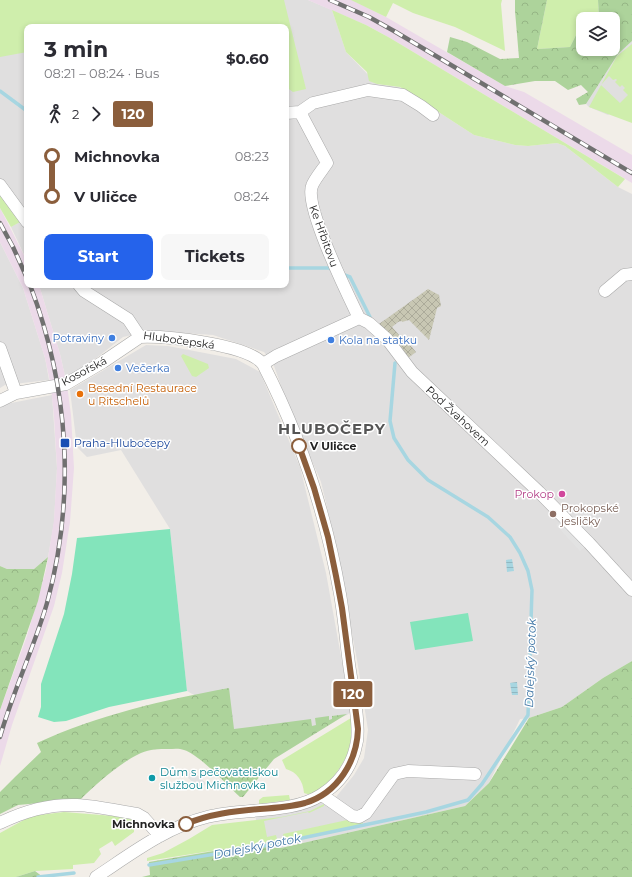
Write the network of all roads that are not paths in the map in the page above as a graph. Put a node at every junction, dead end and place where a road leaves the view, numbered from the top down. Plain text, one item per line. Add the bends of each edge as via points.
1 (300, 112) junction
2 (289, 113) edge
3 (433, 115) dead end
4 (0, 185) edge
5 (24, 218) edge
6 (632, 274) edge
7 (85, 288) edge
8 (605, 291) dead end
9 (360, 318) junction
10 (140, 337) junction
11 (0, 348) edge
12 (263, 364) junction
13 (16, 393) junction
14 (0, 400) edge
15 (632, 590) edge
16 (475, 774) dead end
17 (322, 795) junction
18 (0, 823) edge
19 (160, 836) junction
20 (96, 877) edge

1 - 2 street
1 - 3 street via 313,103 368,90 403,95
1 - 9 street, Ke Hřbitovu via 327,163 312,186 311,199 335,268
4 - 5 street
6 - 8 street via 624,275
7 - 10 street, Hlubočepská via 128,319
9 - 12 street
9 - 15 street, Pod Žvahovem via 387,339 412,372 539,492
10 - 12 street, Hlubočepská via 208,343 256,356
10 - 13 street, Kosořská via 66,384
11 - 13 street
12 - 17 street via 314,488 328,537 342,608 357,740 345,773
13 - 14 street, Kosořská
16 - 17 street via 408,771 394,774 366,813 359,817 352,816
17 - 19 street via 289,806 209,816
18 - 19 street via 51,806 77,805 137,814
19 - 20 street

